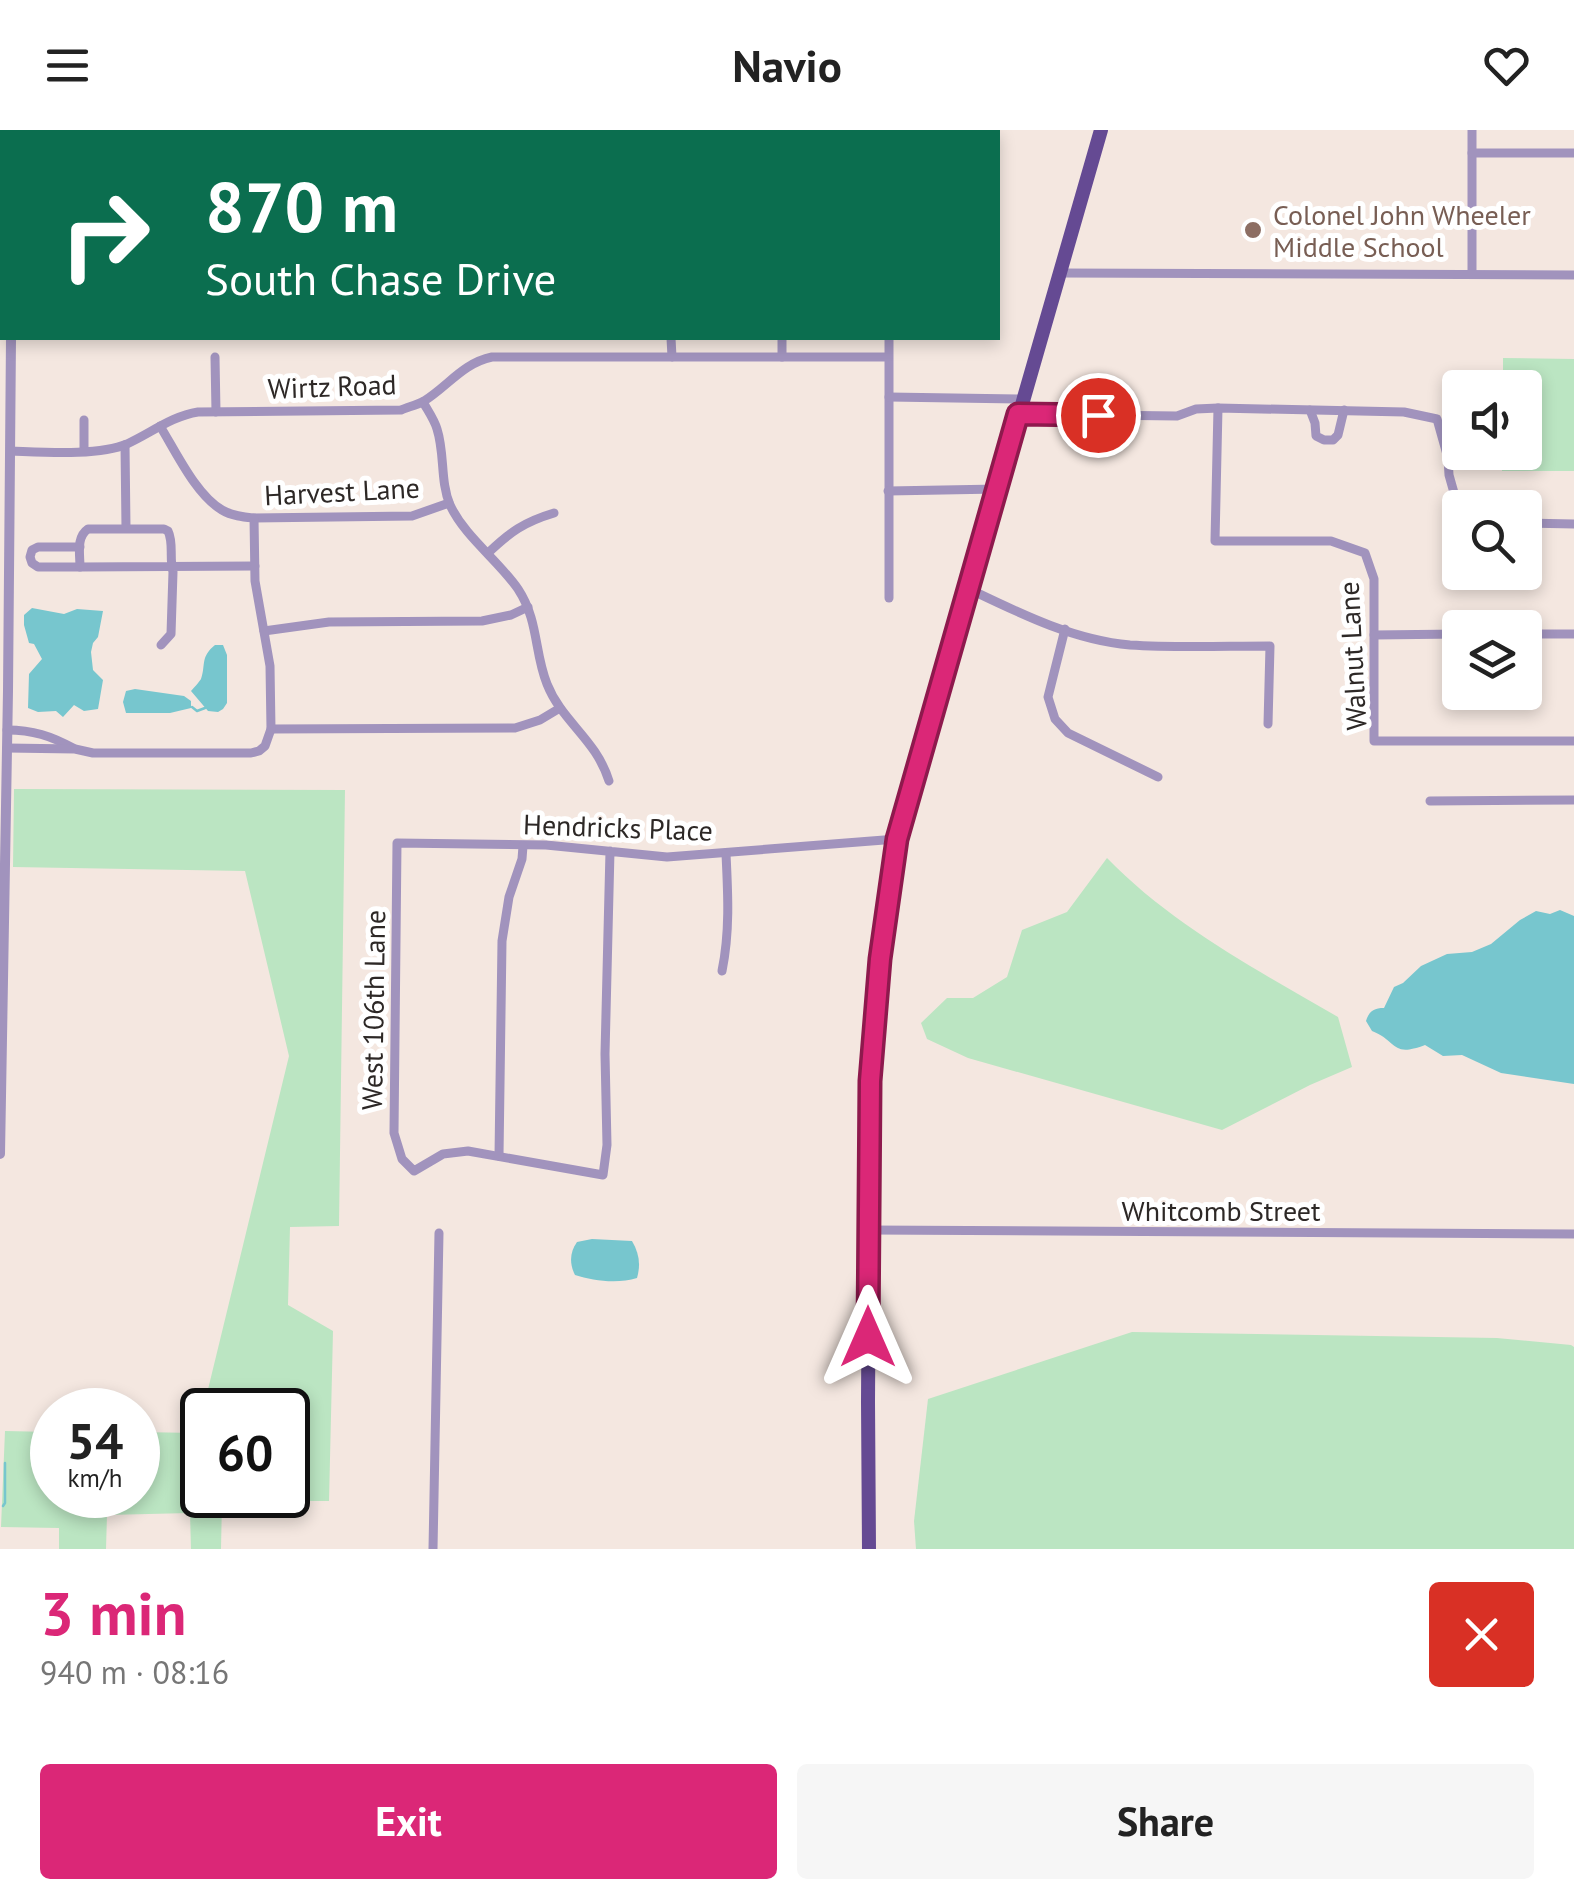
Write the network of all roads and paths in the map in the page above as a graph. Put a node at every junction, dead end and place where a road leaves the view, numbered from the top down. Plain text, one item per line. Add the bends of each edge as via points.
1 (1101, 130) edge
2 (1472, 130) edge
3 (1472, 153) junction
4 (1574, 153) edge
5 (1060, 273) junction
6 (1472, 274) junction
7 (1574, 275) edge
8 (11, 340) edge
9 (671, 340) edge
10 (782, 340) edge
11 (889, 340) edge
12 (672, 357) junction
13 (782, 357) junction
14 (888, 357) junction
15 (215, 358) dead end
16 (889, 397) junction
17 (423, 402) junction
18 (1021, 406) junction
19 (1218, 408) junction
20 (1310, 410) junction
21 (1344, 410) junction
22 (216, 412) junction
23 (84, 420) dead end
24 (160, 426) junction
25 (125, 445) junction
26 (84, 450) junction
27 (10, 451) junction
28 (998, 489) junction
29 (1452, 490) edge
30 (888, 491) junction
31 (449, 503) junction
32 (554, 513) dead end
33 (254, 518) junction
34 (1542, 523) edge
35 (1574, 524) edge
36 (126, 528) junction
37 (80, 547) junction
38 (488, 552) junction
39 (172, 566) junction
40 (255, 566) junction
41 (80, 567) junction
42 (968, 589) junction
43 (889, 598) dead end
44 (528, 606) junction
45 (1065, 629) junction
46 (264, 631) junction
47 (1442, 634) edge
48 (1542, 634) edge
49 (1574, 634) edge
50 (1374, 635) junction
51 (161, 645) dead end
52 (560, 708) junction
53 (1268, 724) dead end
54 (5, 725) edge
55 (271, 730) junction
56 (1574, 740) edge
57 (7, 748) junction
58 (75, 749) junction
59 (1158, 777) dead end
60 (609, 781) dead end
61 (1430, 800) dead end
62 (1574, 800) edge
63 (897, 839) junction
64 (397, 843) joint
65 (523, 846) junction
66 (610, 852) junction
67 (726, 854) junction
68 (2, 888) edge
69 (722, 971) dead end
70 (0, 1154) edge
71 (499, 1156) junction
72 (868, 1230) junction
73 (439, 1233) dead end
74 (1574, 1234) edge
75 (433, 1549) edge
76 (869, 1549) edge

1 - 5 main road
2 - 3 street
3 - 4 street
3 - 6 street
5 - 6 street
5 - 18 main road
6 - 7 street
8 - 27 street
9 - 12 street
10 - 13 street
11 - 14 street
12 - 13 street, Wirtz Road
12 - 17 street, Wirtz Road via 492,357 468,366
13 - 14 street, Wirtz Road
14 - 16 street
15 - 22 street
16 - 18 street
16 - 30 street
17 - 22 street, Wirtz Road via 384,411
17 - 31 street via 438,430
18 - 19 street via 1177,416
18 - 28 main road
19 - 20 street
19 - 50 street, Walnut Lane via 1216,541 1331,541 1365,553 1374,580
20 - 21 street
20 - 21 street via 1316,436 1333,440
21 - 29 street via 1437,419
22 - 24 street, Wirtz Road via 185,414
23 - 26 street
24 - 25 street, Wirtz Road
24 - 33 street, Harvest Lane via 198,487 221,510
25 - 26 street, Wirtz Road
25 - 36 street
26 - 27 street, Wirtz Road
27 - 54 street
28 - 30 street
28 - 42 main road
30 - 43 street
31 - 33 street, Harvest Lane via 412,516
31 - 38 street
32 - 38 street via 511,530
33 - 40 street
34 - 35 street
36 - 37 street via 88,529
36 - 39 street via 168,530
37 - 41 street
37 - 41 street via 38,547 30,557 38,566
38 - 44 street
39 - 40 street
39 - 41 street
39 - 51 street via 171,634
40 - 46 street
42 - 45 street
42 - 63 main road
44 - 46 street via 492,620 329,622
44 - 52 street via 547,684
45 - 53 street via 1128,644 1270,646
45 - 59 street via 1048,696 1055,718 1068,733
46 - 55 street
47 - 50 street
48 - 49 street
50 - 56 street, Walnut Lane via 1374,741
52 - 55 street via 515,728
52 - 60 street via 603,761
54 - 57 street
54 - 58 street
55 - 58 street via 265,746 251,752
57 - 58 street
57 - 68 street
61 - 62 street
63 - 67 street, Hendricks Place
63 - 72 main road via 874,1020
64 - 65 street, Hendricks Place
64 - 71 street, West 106th Lane via 394,1133 402,1159 414,1171 443,1154
65 - 66 street, Hendricks Place
65 - 71 street via 502,941
66 - 67 street, Hendricks Place
66 - 71 street via 603,1174
67 - 69 street
68 - 70 street
72 - 74 street, Whitcomb Street
72 - 76 main road
73 - 75 street

